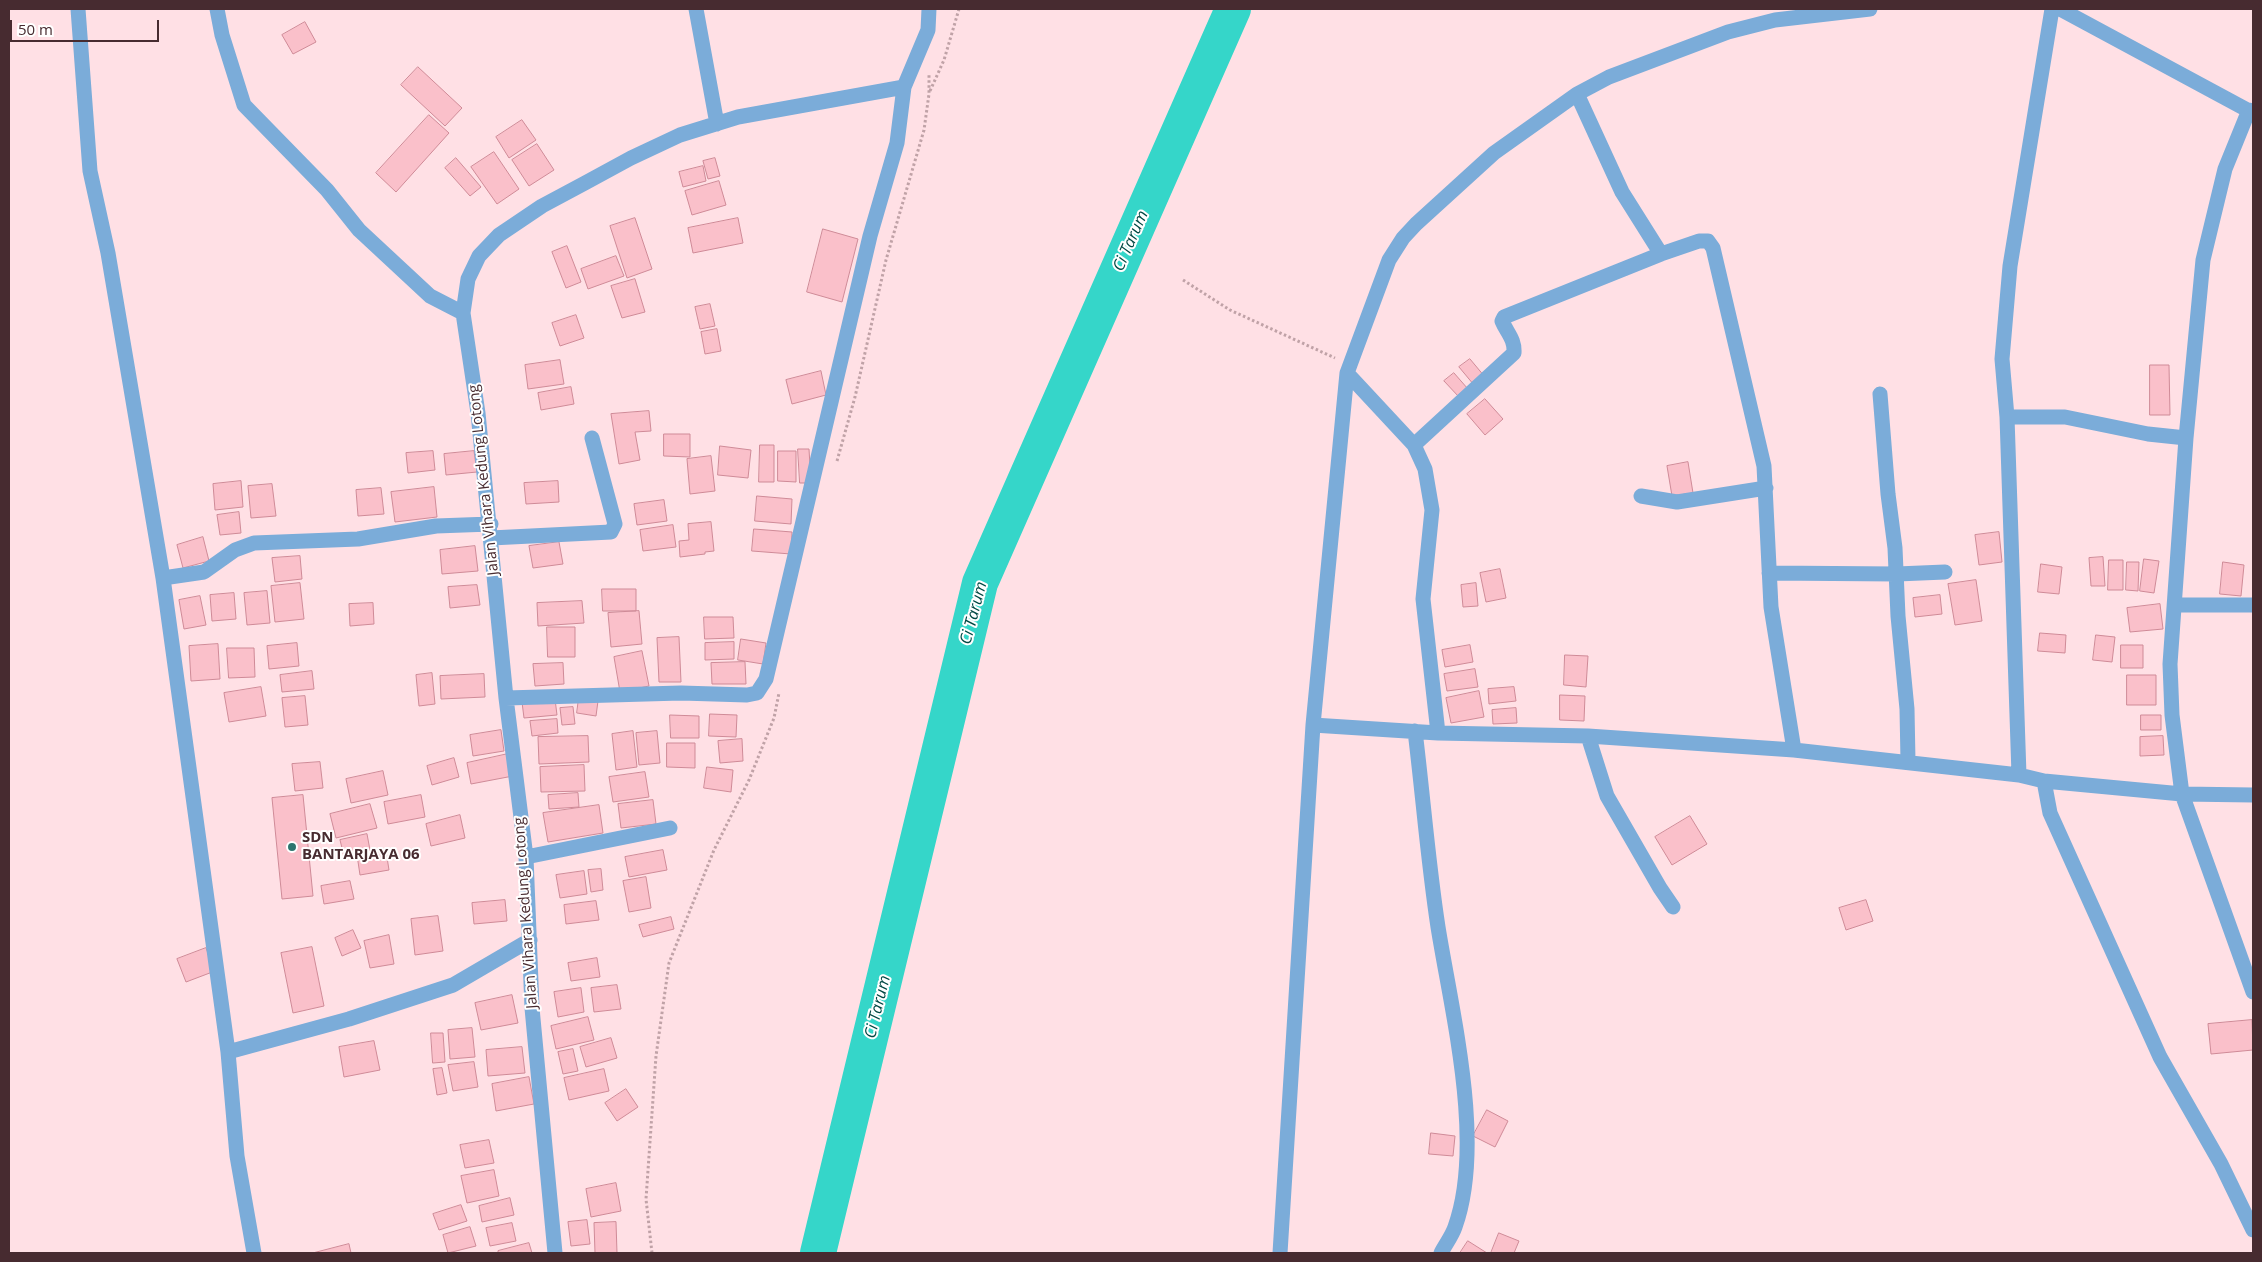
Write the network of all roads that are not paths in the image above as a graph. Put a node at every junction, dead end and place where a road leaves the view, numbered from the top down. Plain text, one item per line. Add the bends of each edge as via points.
1 (78, 9) edge
2 (216, 9) edge
3 (696, 9) edge
4 (929, 9) edge
5 (1870, 9) edge
6 (2052, 9) edge
7 (2060, 9) edge
8 (904, 87) junction
9 (1577, 94) junction
10 (2251, 111) edge
11 (717, 124) junction
12 (1661, 254) junction
13 (463, 313) junction
14 (1349, 369) junction
15 (1880, 394) dead end
16 (2007, 418) junction
17 (592, 438) dead end
18 (2186, 438) junction
19 (1414, 445) junction
20 (1766, 488) junction
21 (1641, 496) dead end
22 (491, 531) junction
23 (1945, 572) dead end
24 (1769, 573) junction
25 (1896, 574) junction
26 (163, 578) junction
27 (2175, 605) junction
28 (2253, 605) edge
29 (506, 698) junction
30 (1313, 725) junction
31 (1415, 731) junction
32 (1438, 733) junction
33 (1588, 736) junction
34 (1794, 750) junction
35 (1908, 762) junction
36 (2019, 775) junction
37 (2044, 781) junction
38 (2182, 794) junction
39 (2253, 795) edge
40 (670, 828) dead end
41 (526, 857) junction
42 (1673, 907) dead end
43 (530, 940) junction
44 (2253, 992) edge
45 (228, 1052) junction
46 (2253, 1230) edge
47 (254, 1253) edge
48 (555, 1253) edge
49 (1280, 1253) edge
50 (1440, 1253) edge

1 - 26 street via 90,171 108,253
2 - 13 street via 244,105 327,190 359,230 430,296
3 - 11 street
4 - 8 street via 928,30
5 - 9 street via 1776,20 1728,32 1609,77
6 - 16 street via 2010,266 2002,359
7 - 10 street
8 - 11 street, Jalan Vihara Kedung Lotong via 738,117
8 - 29 street via 897,144 870,236 766,679 757,693
9 - 12 street via 1622,192
9 - 14 street via 1494,153 1403,238 1389,260
10 - 18 street via 2225,169 2203,260
11 - 13 street, Jalan Vihara Kedung Lotong via 631,158 542,206 499,235 479,256 468,279
12 - 19 street via 1504,317 1505,329 1515,341 1514,353
12 - 20 street via 1699,240 1708,241 1714,248 1764,466
13 - 22 street, Jalan Vihara Kedung Lotong
14 - 19 street
14 - 30 street
15 - 25 street
16 - 18 street via 2065,417 2148,434
16 - 36 street
17 - 22 street via 615,524 611,532
18 - 27 street
19 - 32 street via 1425,469 1432,510 1423,599
20 - 21 street via 1677,502
20 - 24 street
22 - 26 street via 436,526 358,539 254,543 235,550 204,572
22 - 29 street, Jalan Vihara Kedung Lotong
23 - 25 street
24 - 25 street
24 - 34 street via 1771,607
25 - 35 street
26 - 45 street
27 - 28 street
27 - 38 street via 2170,664 2172,714
29 - 41 street, Jalan Vihara Kedung Lotong
30 - 31 street
30 - 49 street
31 - 32 street
31 - 50 street via 1438,926 1458,1044 1467,1124 1466,1183 1455,1228
32 - 33 street
33 - 34 street
33 - 42 street via 1607,796
34 - 35 street
35 - 36 street
36 - 37 street
37 - 38 street
37 - 46 street via 2050,813 2160,1057 2221,1164
38 - 39 street
38 - 44 street
40 - 41 street
41 - 43 street, Jalan Vihara Kedung Lotong
43 - 45 street via 453,985 350,1019
43 - 48 street, Jalan Vihara Kedung Lotong via 532,1008
45 - 47 street via 237,1156

